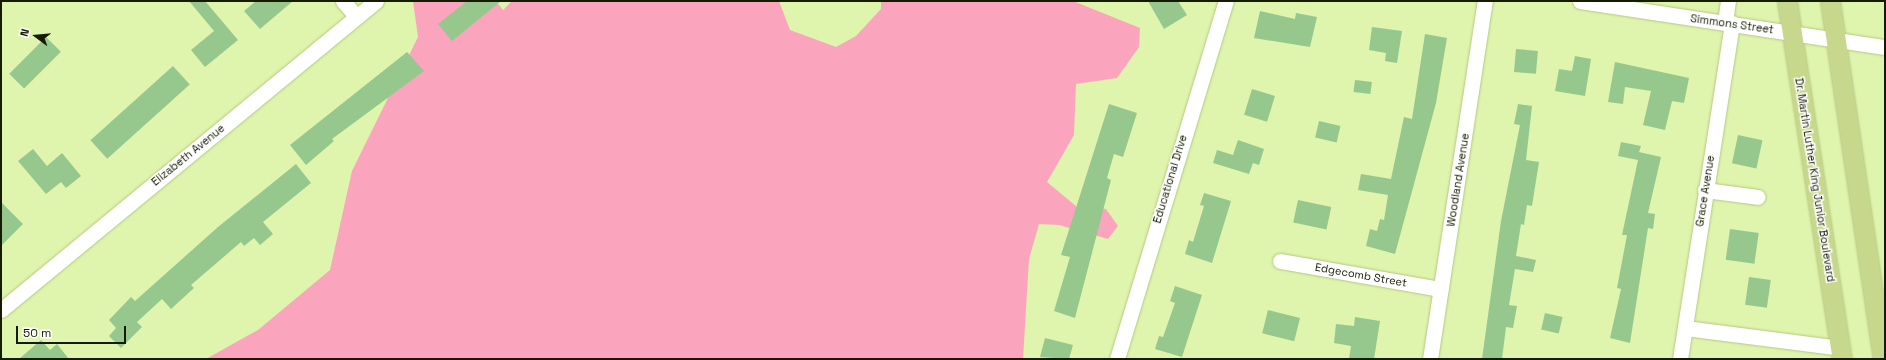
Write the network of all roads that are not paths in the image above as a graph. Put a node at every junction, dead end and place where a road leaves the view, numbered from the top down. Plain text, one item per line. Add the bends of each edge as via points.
1 (343, 1) edge
2 (376, 1) edge
3 (1226, 1) edge
4 (1485, 1) edge
5 (1580, 1) edge
6 (1728, 1) edge
7 (1787, 1) edge
8 (1830, 1) edge
9 (357, 17) junction
10 (1728, 23) junction
11 (1792, 32) junction
12 (1836, 39) junction
13 (1885, 47) edge
14 (1705, 190) junction
15 (1758, 197) dead end
16 (1280, 261) dead end
17 (1441, 289) junction
18 (1, 310) edge
19 (1685, 328) junction
20 (1842, 354) edge
21 (1117, 359) edge
22 (1430, 359) edge
23 (1680, 359) edge
24 (1883, 359) edge

1 - 9 street
2 - 9 street, Elizabeth Avenue
3 - 21 street, Educational Drive
4 - 17 street, Woodland Avenue
5 - 10 street, Simmons Street
6 - 10 street, Grace Avenue
7 - 11 main road, Dr. Martin Luther King Junior Boulevard
8 - 12 main road
9 - 18 street, Elizabeth Avenue
10 - 11 street, Simmons Street
10 - 14 street, Grace Avenue
11 - 12 street, Simmons Street
11 - 20 main road, Dr. Martin Luther King Junior Boulevard
12 - 13 street, Simmons Street
12 - 24 main road
14 - 15 street
14 - 19 street, Grace Avenue
16 - 17 street, Edgecomb Street
17 - 22 street, Woodland Avenue
19 - 20 street
19 - 23 street, Grace Avenue

